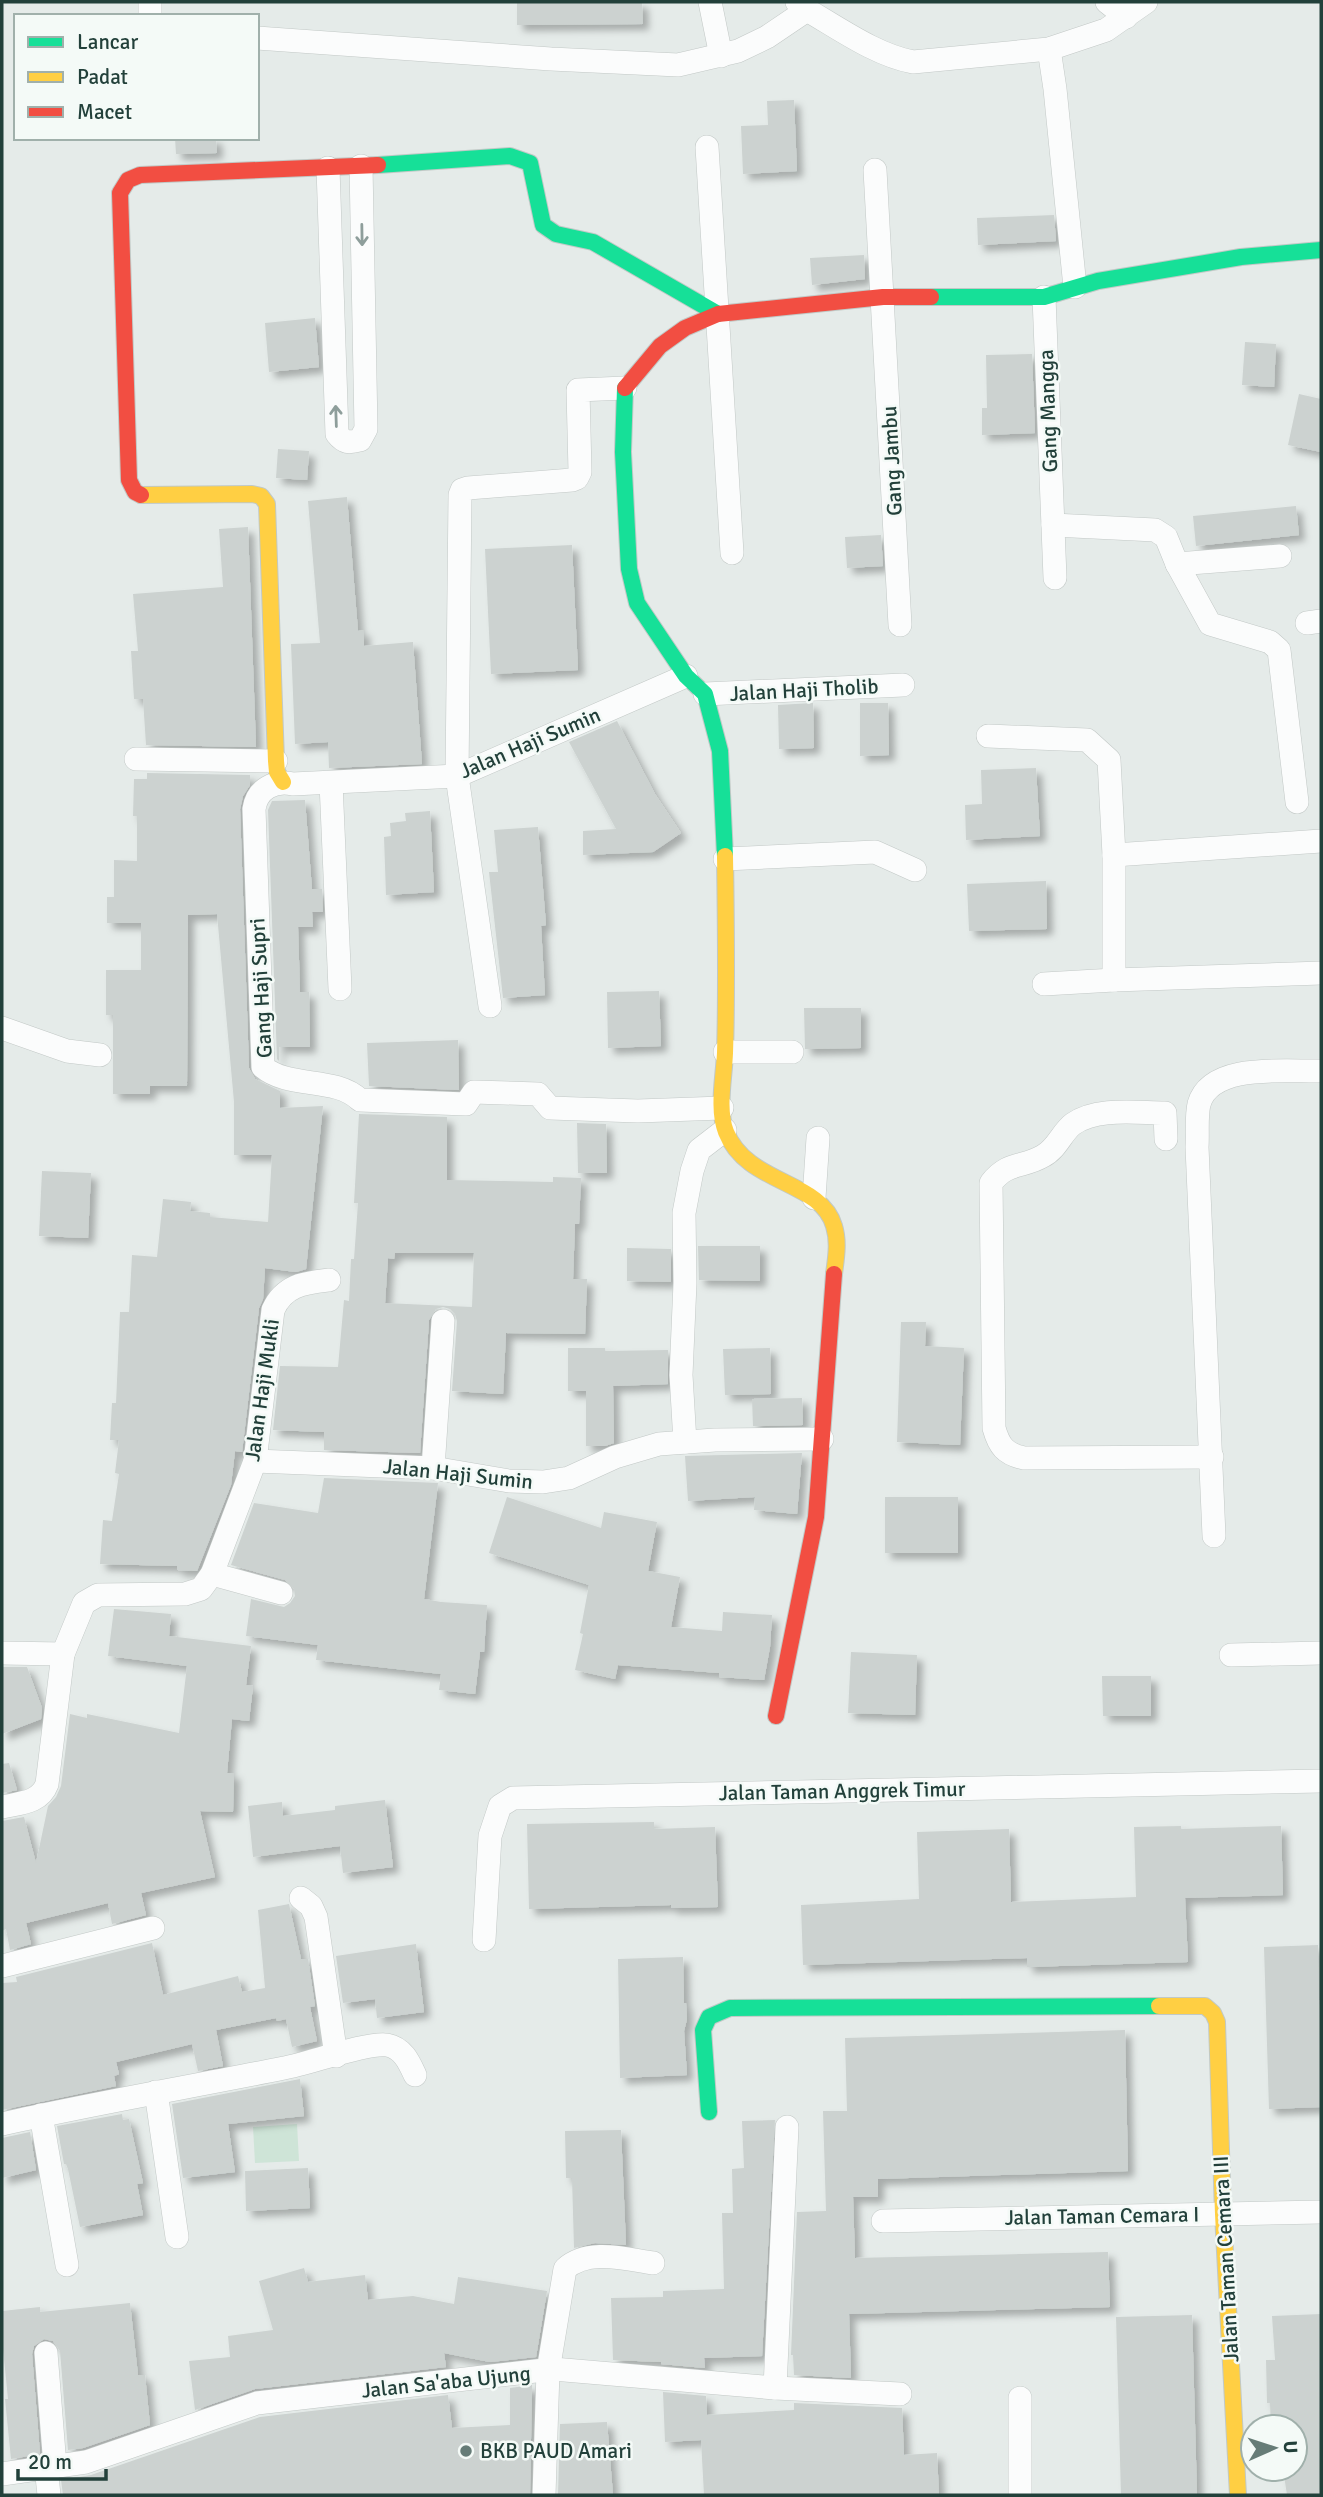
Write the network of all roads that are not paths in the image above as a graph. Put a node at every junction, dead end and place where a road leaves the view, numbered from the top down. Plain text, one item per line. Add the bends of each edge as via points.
1 (710, 2) edge
2 (1107, 2) edge
3 (1146, 2) edge
4 (802, 6) edge
5 (1126, 17) junction
6 (259, 37) edge
7 (1049, 49) junction
8 (721, 56) junction
9 (707, 147) dead end
10 (361, 166) junction
11 (328, 168) junction
12 (875, 170) dead end
13 (1321, 250) edge
14 (1075, 287) junction
15 (1044, 296) junction
16 (883, 297) junction
17 (718, 314) junction
18 (625, 388) junction
19 (1053, 525) junction
20 (732, 553) dead end
21 (1280, 556) dead end
22 (1177, 564) junction
23 (1055, 578) dead end
24 (900, 625) dead end
25 (686, 676) junction
26 (903, 685) dead end
27 (705, 694) junction
28 (988, 736) dead end
29 (136, 759) dead end
30 (279, 771) junction
31 (457, 776) junction
32 (331, 783) junction
33 (1297, 802) dead end
34 (1321, 841) edge
35 (1114, 855) junction
36 (725, 859) junction
37 (915, 870) dead end
38 (1321, 973) edge
39 (1114, 980) junction
40 (1044, 984) dead end
41 (340, 989) dead end
42 (491, 1006) dead end
43 (2, 1028) edge
44 (725, 1052) junction
45 (792, 1052) dead end
46 (100, 1055) dead end
47 (1321, 1071) edge
48 (724, 1119) junction
49 (818, 1138) dead end
50 (1166, 1139) dead end
51 (814, 1198) junction
52 (329, 1280) dead end
53 (443, 1321) dead end
54 (822, 1439) junction
55 (685, 1442) junction
56 (1212, 1457) junction
57 (255, 1461) junction
58 (433, 1468) junction
59 (1214, 1536) dead end
60 (212, 1574) junction
61 (281, 1593) dead end
62 (2, 1653) edge
63 (1321, 1653) edge
64 (63, 1654) junction
65 (1231, 1655) dead end
66 (776, 1716) dead end
67 (1321, 1781) edge
68 (2, 1807) edge
69 (302, 1898) dead end
70 (153, 1928) dead end
71 (484, 1940) dead end
72 (2, 1966) edge
73 (336, 2056) junction
74 (415, 2074) dead end
75 (156, 2092) junction
76 (709, 2112) dead end
77 (41, 2115) junction
78 (2, 2123) edge
79 (787, 2127) dead end
80 (1321, 2211) edge
81 (1223, 2214) junction
82 (883, 2221) dead end
83 (177, 2237) dead end
84 (653, 2263) dead end
85 (67, 2264) dead end
86 (46, 2353) dead end
87 (548, 2371) junction
88 (775, 2388) junction
89 (900, 2394) dead end
90 (1020, 2398) dead end
91 (50, 2467) junction
92 (2, 2474) edge
93 (49, 2495) edge
94 (544, 2495) edge
95 (1020, 2495) edge
96 (1238, 2495) edge

1 - 8 street
2 - 5 street
3 - 5 street
4 - 7 street via 880,51 914,62
4 - 8 street via 767,37
5 - 7 street via 1105,30
6 - 8 street via 678,65
7 - 14 street
9 - 17 street
10 - 11 street
10 -> 11 street via 366,429 360,440 349,443 337,434
10 - 17 street via 520,158 530,163 544,225 556,234 593,242
11 - 30 street via 140,176 128,180 120,193 129,480 144,497 252,494 267,504
12 - 16 street, Gang Jambu
13 - 14 street via 1241,257
14 - 15 street
15 - 16 street
15 - 19 street, Gang Mangga
16 - 17 street
16 - 24 street, Gang Jambu
17 - 18 street via 685,328 660,346
17 - 20 street
18 - 25 street via 629,569 637,603
18 - 31 street via 578,390 577,478 462,489
19 - 22 street via 1155,530 1166,537
19 - 23 street, Gang Mangga
21 - 22 street
22 - 33 street via 1210,624 1270,642 1279,650
25 - 27 street
25 - 31 street, Jalan Haji Sumin
26 - 27 street, Jalan Haji Tholib
27 - 36 street via 720,751
28 - 35 street via 1087,740 1109,760
29 - 30 street, Jalan Haji Sumin
30 - 32 street, Jalan Haji Sumin via 293,784
30 - 48 street, Gang Haji Supri via 256,798 254,809 262,1056 263,1067 273,1076 346,1091 360,1100 466,1104 474,1092 538,1094 550,1108
31 - 32 street, Jalan Haji Sumin
31 - 42 street
32 - 41 street
34 - 35 street
35 - 39 street
36 - 37 street via 875,852
36 - 44 street
38 - 39 street
39 - 40 street
43 - 46 street via 67,1051
44 - 45 street
44 - 48 street
47 - 56 street via 1236,1073 1214,1082 1199,1102 1197,1147
48 - 51 street via 735,1150 748,1162
48 - 55 street via 699,1150 684,1213 681,1375
49 - 51 street
50 - 56 street via 1165,1112 1086,1117 1072,1125 1043,1157 1000,1171 991,1183 994,1428 999,1444 1010,1455 1024,1458
51 - 54 street via 824,1206 837,1239
52 - 57 street, Jalan Haji Mukli via 293,1286 284,1291 273,1310
53 - 58 street
54 - 55 street, Jalan Haji Sumin
54 - 66 street via 816,1517
55 - 58 street, Jalan Haji Sumin via 659,1444 569,1478 543,1482
56 - 59 street
57 - 58 street, Jalan Haji Sumin
57 - 60 street, Jalan Haji Mukli
60 - 61 street
60 - 64 street via 201,1589 185,1594 91,1598 84,1603
62 - 64 street
63 - 65 street
64 - 68 street via 44,1793
67 - 71 street, Jalan Taman Anggrek Timur via 513,1798 500,1806 490,1836
69 - 73 street via 316,1917
70 - 72 street
73 - 74 street via 384,2044 403,2054
73 - 75 street
75 - 77 street
75 - 83 street
76 - 81 street, Jalan Taman Cemara III via 703,2030 709,2018 730,2008 1205,2006 1217,2022
77 - 78 street
77 - 85 street
79 - 88 street
80 - 81 street, Jalan Taman Cemara I
81 - 82 street, Jalan Taman Cemara I
81 - 96 street, Jalan Taman Cemara III
84 - 87 street via 590,2258 576,2259 565,2269
86 - 91 street
87 - 88 street, Jalan Sa'aba Ujung
87 - 91 street, Jalan Sa'aba Ujung via 257,2403 86,2462
87 - 94 street
88 - 89 street, Jalan Sa'aba Ujung
90 - 95 street
91 - 92 street, Jalan Sa'aba Ujung
91 - 93 street

